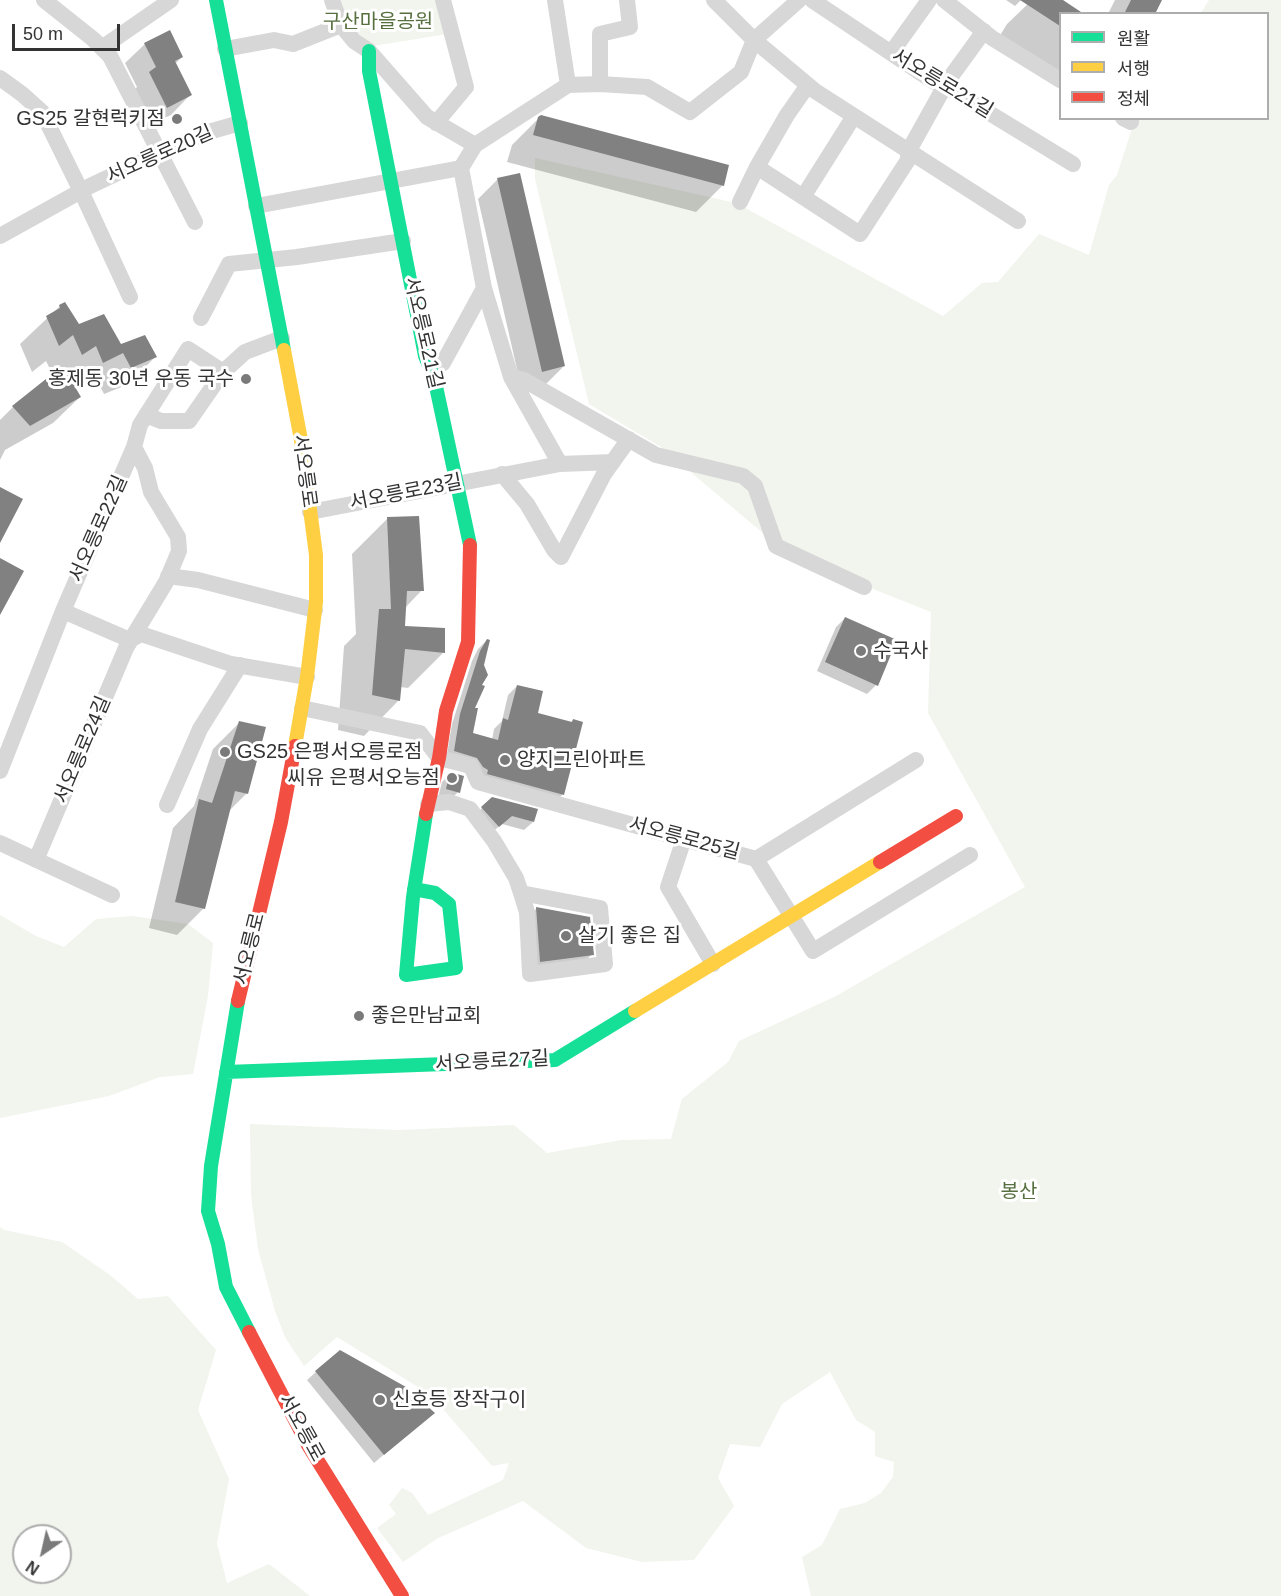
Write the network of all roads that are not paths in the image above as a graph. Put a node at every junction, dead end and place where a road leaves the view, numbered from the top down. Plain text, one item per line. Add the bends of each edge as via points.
1 (44, 0) edge
2 (171, 0) edge
3 (216, 0) edge
4 (332, 0) edge
5 (443, 0) edge
6 (555, 0) edge
7 (627, 0) edge
8 (714, 0) edge
9 (799, 0) edge
10 (812, 0) edge
11 (929, 0) edge
12 (944, 0) edge
13 (340, 25) junction
14 (984, 32) junction
15 (754, 40) junction
16 (103, 47) junction
17 (225, 49) junction
18 (369, 51) junction
19 (891, 53) junction
20 (0, 78) edge
21 (1059, 79) edge
22 (600, 84) junction
23 (568, 85) junction
24 (808, 85) junction
25 (945, 86) junction
26 (854, 116) junction
27 (240, 123) junction
28 (436, 123) junction
29 (475, 145) junction
30 (908, 152) junction
31 (158, 153) junction
32 (1073, 164) dead end
33 (757, 167) junction
34 (461, 168) junction
35 (391, 181) junction
36 (81, 191) junction
37 (803, 197) junction
38 (740, 202) dead end
39 (256, 206) junction
40 (1017, 221) dead end
41 (195, 222) dead end
42 (1, 233) edge
43 (403, 241) junction
44 (267, 260) junction
45 (484, 288) junction
46 (130, 297) dead end
47 (201, 318) dead end
48 (282, 338) junction
49 (432, 371) junction
50 (223, 372) junction
51 (511, 377) junction
52 (146, 415) junction
53 (629, 439) junction
54 (134, 447) junction
55 (613, 462) junction
56 (560, 464) junction
57 (502, 474) junction
58 (456, 484) junction
59 (310, 512) junction
60 (168, 576) junction
61 (864, 587) dead end
62 (315, 610) junction
63 (63, 611) junction
64 (130, 640) junction
65 (240, 665) junction
66 (307, 677) junction
67 (302, 708) junction
68 (439, 758) junction
69 (916, 760) dead end
70 (0, 771) edge
71 (428, 804) junction
72 (167, 805) dead end
73 (956, 816) dead end
74 (684, 839) junction
75 (0, 843) edge
76 (970, 855) dead end
77 (756, 859) junction
78 (36, 860) junction
79 (414, 889) junction
80 (521, 892) junction
81 (112, 895) dead end
82 (790, 917) junction
83 (713, 964) junction
84 (226, 1072) junction
85 (402, 1596) edge

1 - 16 street
2 - 16 street
3 - 17 street, 서오릉로
4 - 13 street
5 - 28 street via 466,87
6 - 23 street
7 - 22 street via 630,27 600,34
8 - 15 street
9 - 15 street
10 - 19 street, 서오릉로21길
11 - 19 street
12 - 14 street
13 - 17 street via 293,44 274,40
13 - 18 street
14 - 21 street
14 - 25 street
15 - 22 street via 741,72 690,112 647,87
15 - 24 street
16 - 31 street
17 - 27 street, 서오릉로
18 - 28 street
18 - 35 street, 서오릉로21길 via 369,71
19 - 25 street, 서오릉로21길
20 - 36 street, 서오릉로20길 via 42,112
22 - 23 street
23 - 29 street
24 - 26 street
24 - 33 street
25 - 30 street
25 - 32 street, 서오릉로21길
26 - 30 street
26 - 37 street
27 - 31 street, 서오릉로20길
27 - 39 street, 서오릉로
28 - 29 street
29 - 34 street
30 - 37 street via 908,160 860,234
30 - 40 street
31 - 36 street, 서오릉로20길
31 - 41 street
33 - 37 street
33 - 38 street
34 - 35 street
34 - 45 street
35 - 39 street
35 - 43 street, 서오릉로21길
36 - 42 street, 서오릉로20길
36 - 46 street, 서오릉로20길
39 - 44 street, 서오릉로
43 - 44 street
43 - 49 street, 서오릉로21길 via 425,356
44 - 47 street via 229,264
44 - 48 street, 서오릉로
45 - 49 street via 443,363
45 - 51 street
48 - 50 street via 245,352
48 - 59 street, 서오릉로
49 - 58 street, 서오릉로21길
50 - 52 street via 189,421 161,421
50 - 52 street, 서오릉로22길 via 188,349
51 - 53 street via 524,380
51 - 56 street
52 - 54 street, 서오릉로22길
53 - 55 street
53 - 61 street via 656,455 743,476 755,486 776,546
54 - 60 street, 서오릉로22길 via 151,492 178,537 179,551
54 - 63 street, 서오릉로22길
55 - 56 street, 서오릉로23길
55 - 57 street via 561,557
56 - 57 street, 서오릉로23길
57 - 58 street, 서오릉로23길
58 - 59 street, 서오릉로23길
58 - 68 street via 471,551 468,642 446,711
59 - 62 street, 서오릉로 via 316,555
60 - 62 street
60 - 64 street, 서오릉로22길
62 - 66 street, 서오릉로
63 - 64 street
63 - 70 street
64 - 65 street via 141,634
64 - 78 street, 서오릉로24길
65 - 66 street
65 - 72 street via 200,729
66 - 67 street, 서오릉로
67 - 68 street via 420,732
67 - 84 street, 서오릉로 via 281,822 240,986
68 - 71 street
68 - 74 street, 서오릉로25길 via 471,766 478,782
69 - 77 street, 서오릉로25길
71 - 79 street
71 - 80 street via 449,802 470,809 494,841
73 - 82 street, 서오릉로27길
74 - 77 street, 서오릉로25길
74 - 83 street via 668,887
75 - 78 street
76 - 82 street via 813,951
77 - 82 street
78 - 81 street
79 - 79 street via 406,975 456,968 450,904 435,893
80 - 80 street via 527,912 530,974 605,964 600,908
82 - 83 street, 서오릉로27길
83 - 84 street, 서오릉로27길 via 555,1060
84 - 85 street, 서오릉로 via 208,1211 226,1287 308,1445

